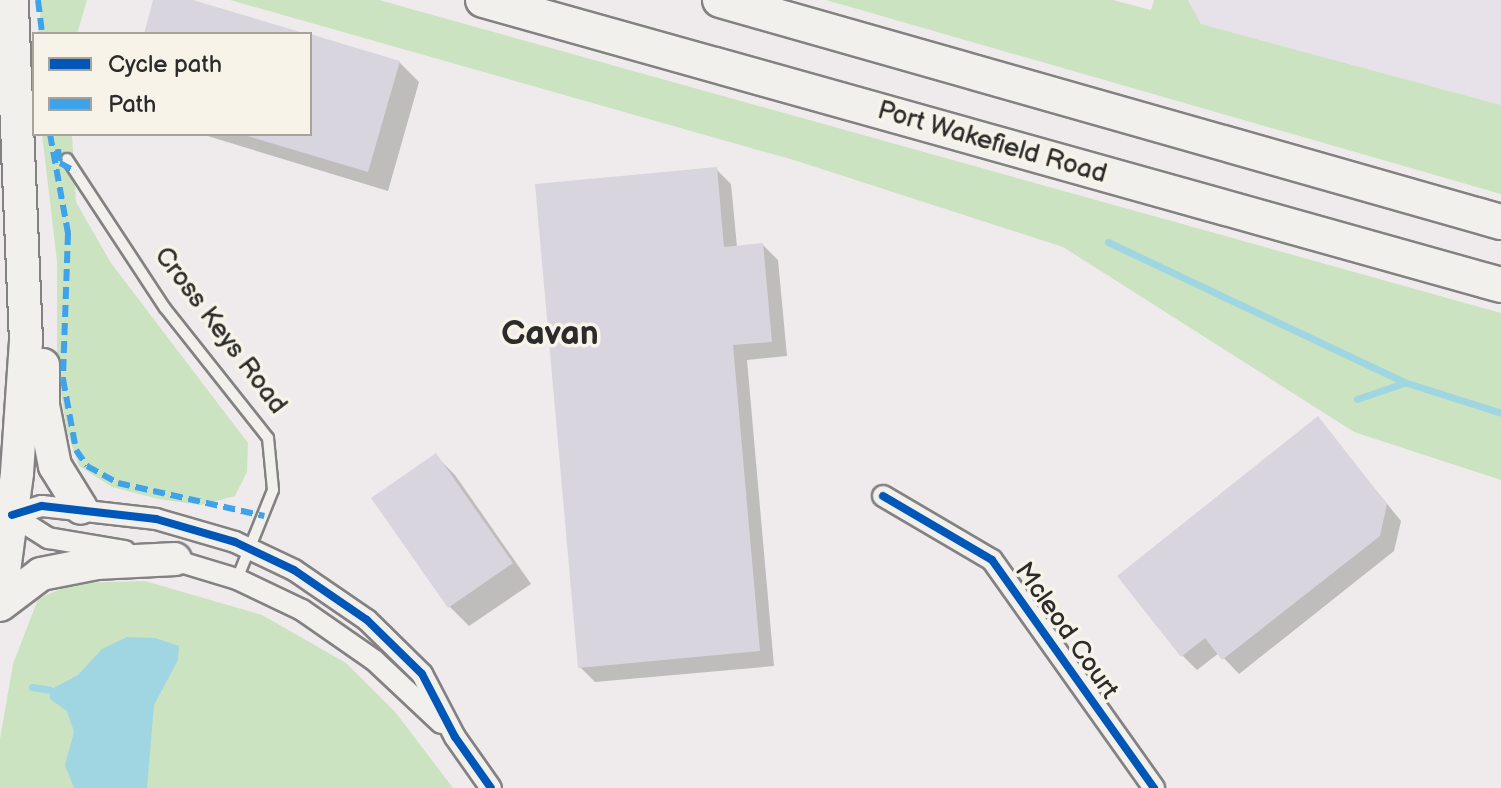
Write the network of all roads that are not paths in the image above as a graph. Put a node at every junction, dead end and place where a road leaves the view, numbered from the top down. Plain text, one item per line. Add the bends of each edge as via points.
1 (12, 0) edge
2 (483, 0) edge
3 (720, 0) edge
4 (67, 159) dead end
5 (19, 176) junction
6 (1501, 222) edge
7 (1501, 285) edge
8 (883, 496) dead end
9 (81, 508) junction
10 (4, 510) edge
11 (253, 549) junction
12 (175, 559) junction
13 (237, 579) junction
14 (0, 603) edge
15 (455, 737) junction
16 (491, 788) edge
17 (1154, 788) edge

1 - 5 main road
2 - 7 highway, Port Wakefield Road
3 - 6 highway
4 - 11 lane, Cross Keys Road via 165,308 268,438 273,490
5 - 9 main road via 42,269 47,436 62,483
5 - 10 main road via 26,341
8 - 17 street, Mcleod Court via 992,560
9 - 10 street
9 - 11 street via 177,523
10 - 12 street via 48,538
10 - 14 main road
11 - 13 lane, Cross Keys Road
11 - 15 street via 331,592 386,637 422,674
12 - 13 street
12 - 14 main road via 97,563 41,574
13 - 15 street via 293,605 353,644
15 - 16 street

